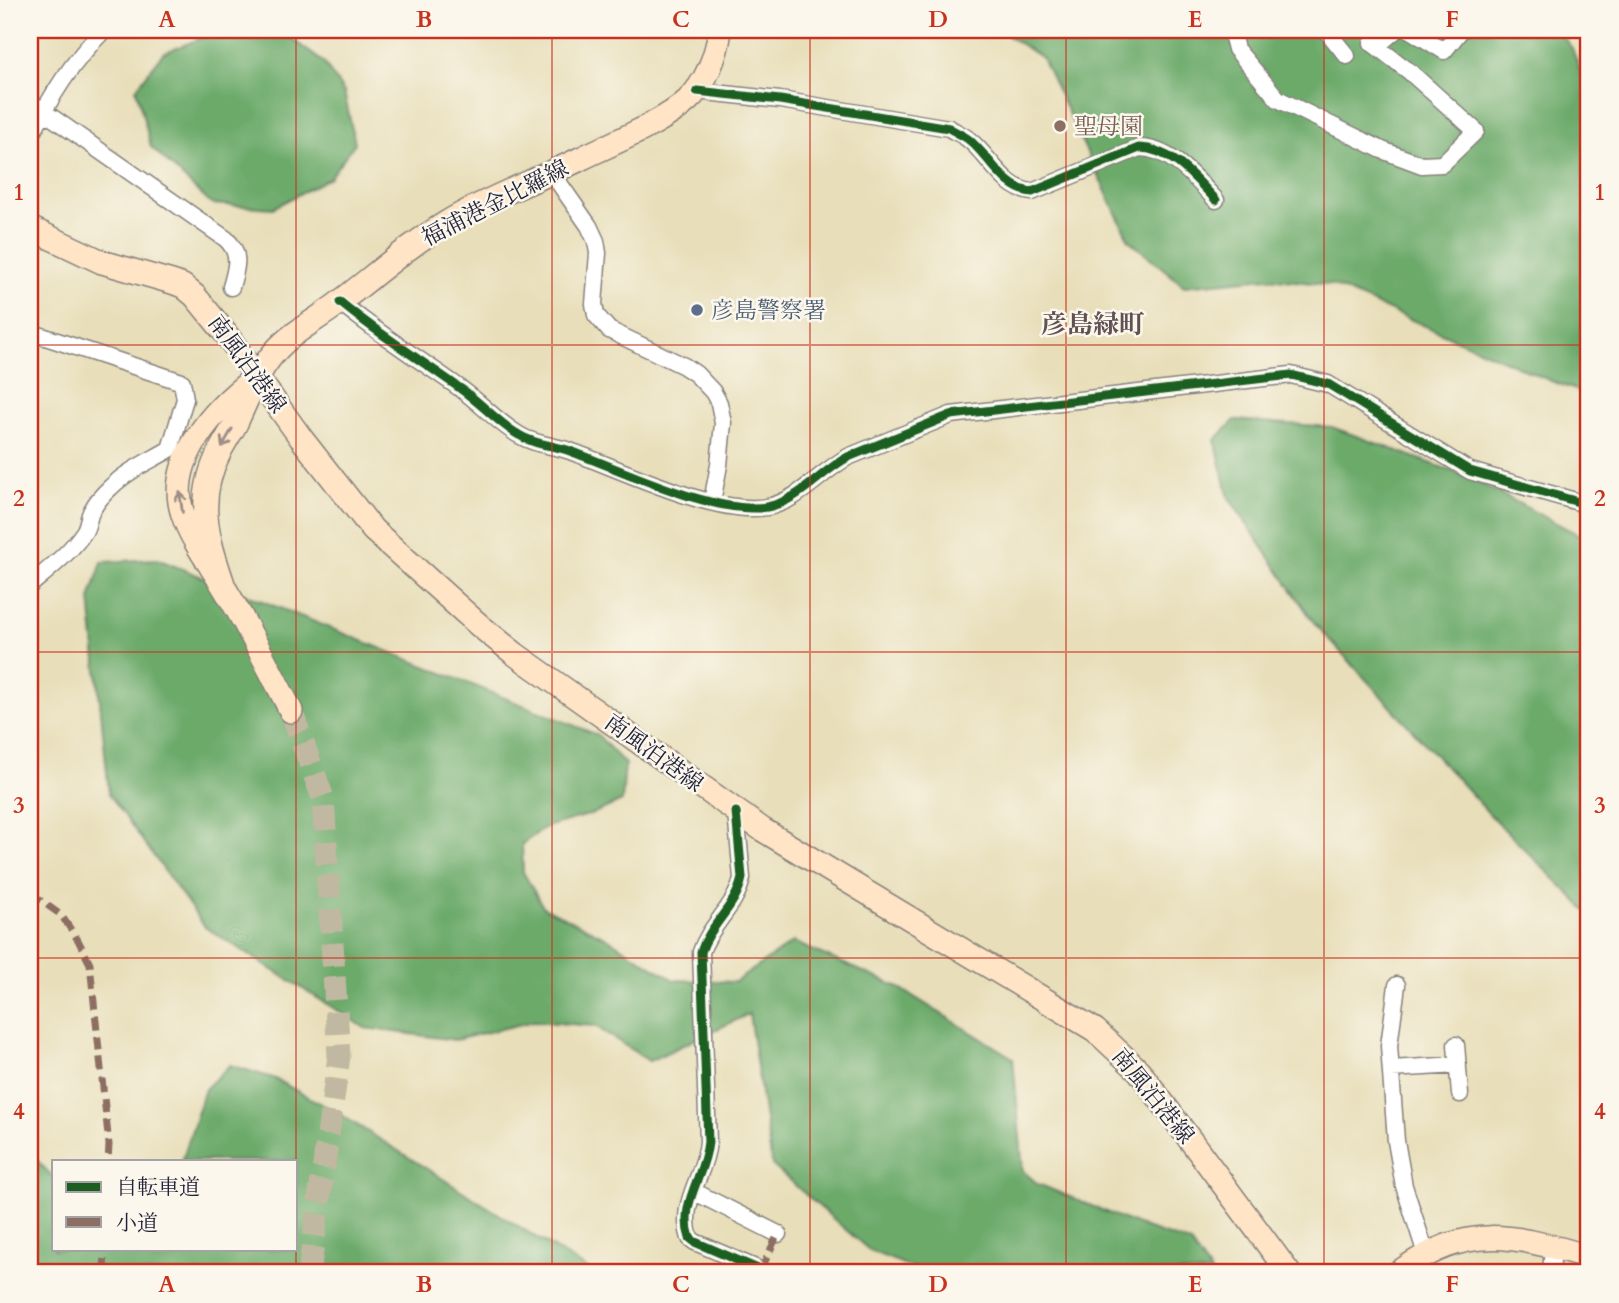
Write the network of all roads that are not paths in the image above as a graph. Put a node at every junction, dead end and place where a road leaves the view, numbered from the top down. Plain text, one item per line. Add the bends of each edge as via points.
1 (104, 30) edge
2 (720, 30) edge
3 (1231, 30) edge
4 (1326, 30) edge
5 (1396, 30) edge
6 (1410, 30) edge
7 (1461, 30) edge
8 (1347, 56) dead end
9 (697, 92) junction
10 (36, 106) edge
11 (30, 137) edge
12 (552, 173) junction
13 (1216, 200) dead end
14 (30, 228) edge
15 (231, 288) dead end
16 (340, 302) junction
17 (30, 332) edge
18 (257, 376) junction
19 (712, 502) junction
20 (1589, 505) edge
21 (30, 585) edge
22 (291, 711) tunnel mouth
23 (736, 812) junction
24 (1397, 985) dead end
25 (1456, 1045) dead end
26 (1458, 1065) junction
27 (1391, 1069) junction
28 (1460, 1094) dead end
29 (693, 1191) junction
30 (778, 1234) dead end
31 (1553, 1247) junction
32 (1426, 1254) junction
33 (1589, 1257) edge
34 (766, 1273) edge
35 (1289, 1273) edge
36 (1398, 1273) edge
37 (1551, 1273) edge

1 - 10 street
2 - 9 main road, 福浦港金比羅線 via 713,60
3 - 5 street via 1237,49 1278,99 1382,150 1422,165 1442,164 1476,131 1375,45
4 - 8 street
6 - 7 street via 1444,51
9 - 12 main road, 福浦港金比羅線 via 668,114
9 - 13 street via 780,100 949,128 967,139 1021,191 1032,192 1148,148 1184,167
10 - 11 street
10 - 15 street via 231,244 237,259
12 - 16 main road, 福浦港金比羅線 via 448,222
12 - 19 street via 596,240 596,315 609,330 696,374 719,402 723,423
14 - 18 main road, 南風泊港線 via 102,262 183,286 206,308
16 - 18 main road, 福浦港金比羅線 via 290,338
16 - 19 street via 520,436
17 - 21 street via 182,382 185,399 170,449 113,485 100,498 76,542
18 - 22 main road, 福浦港金比羅線 via 230,396 188,452 179,494 189,530 247,625
18 - 23 main road, 南風泊港線 via 301,439 387,544 515,653
19 - 20 street via 743,508 778,505 848,457 951,415 1291,375 1328,384 1470,471
23 - 29 street via 740,887 701,951 708,1142
23 - 35 main road, 南風泊港線 via 1095,1030 1139,1071
24 - 27 street via 1389,1046
25 - 26 street
26 - 27 street
26 - 28 street
27 - 32 street via 1396,1142
29 - 30 street
29 - 34 street via 686,1209 690,1238
31 - 32 main road via 1475,1238
31 - 33 main road
31 - 37 street
32 - 36 main road

